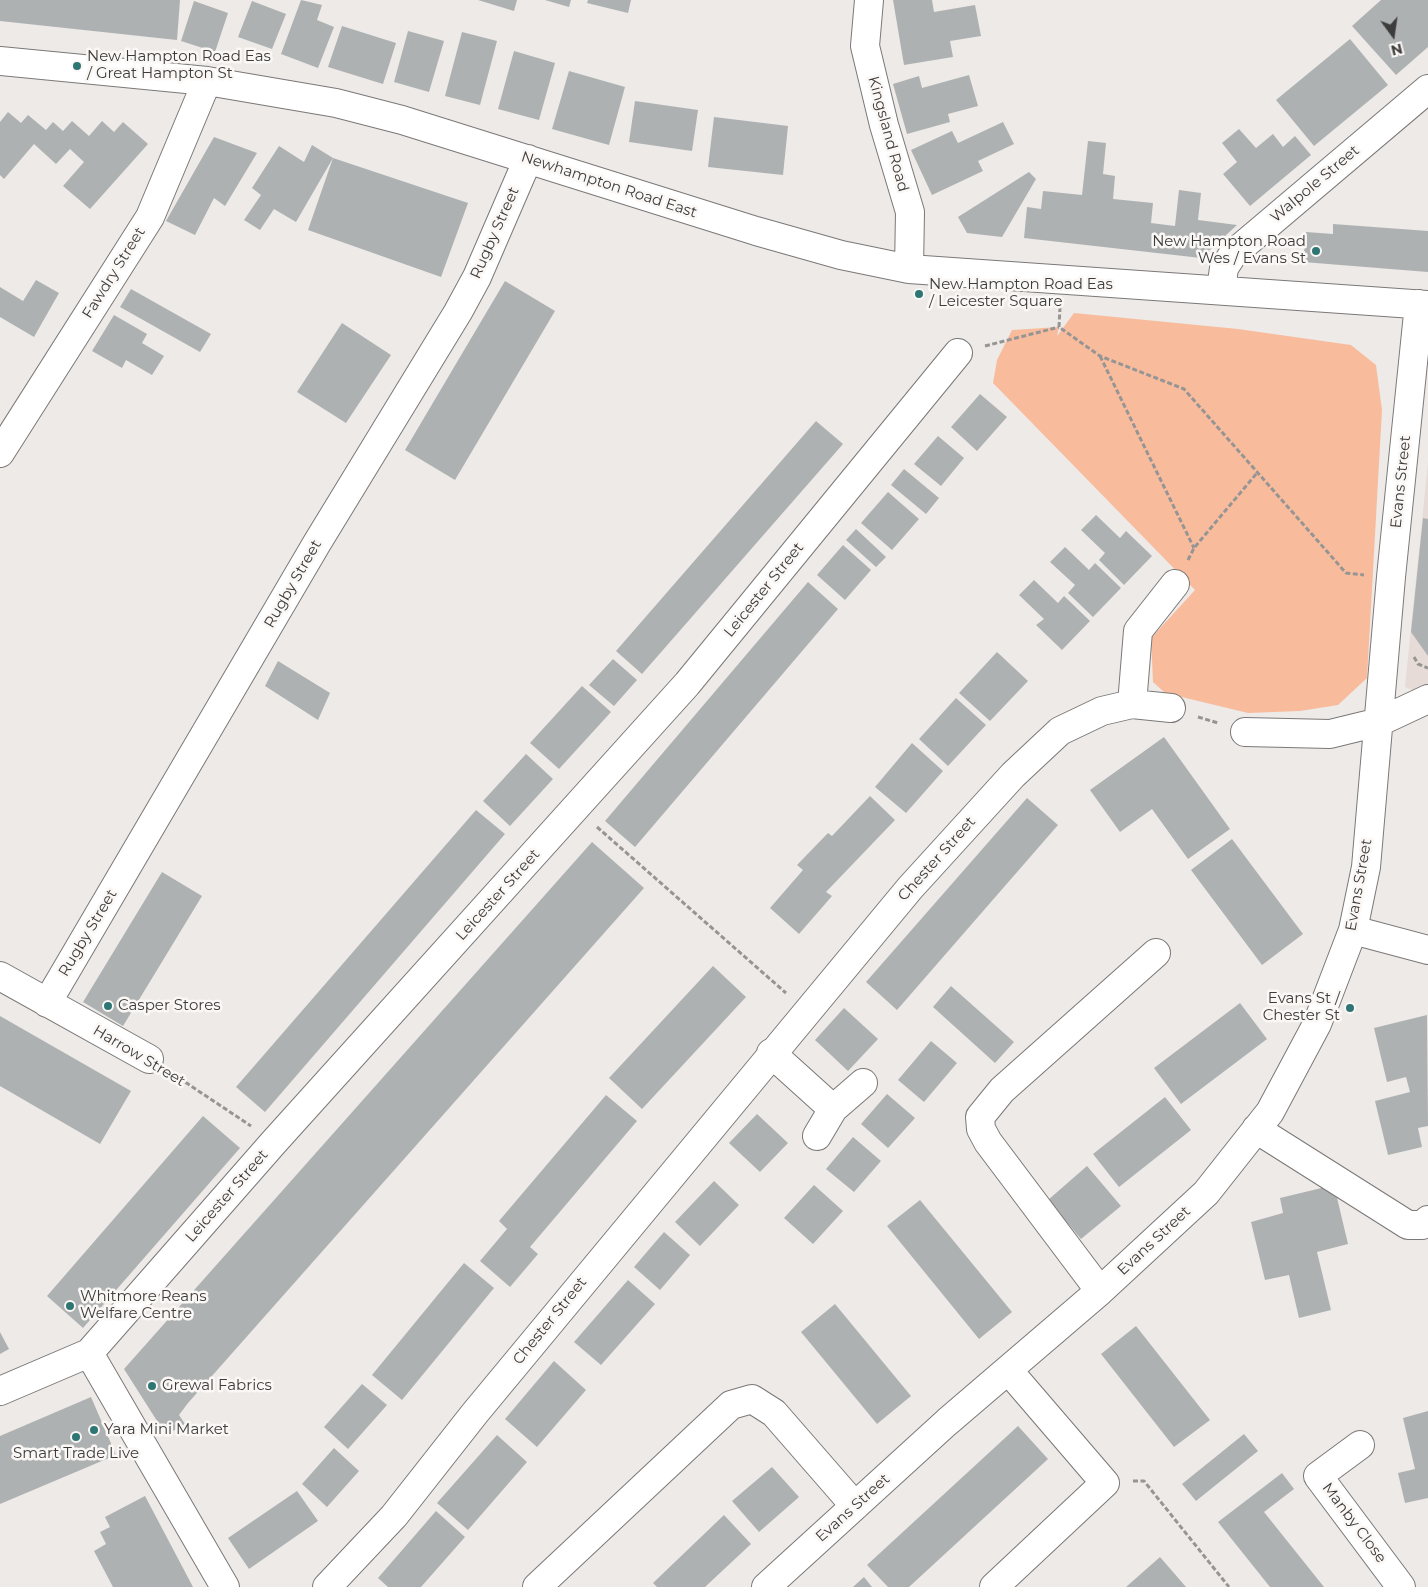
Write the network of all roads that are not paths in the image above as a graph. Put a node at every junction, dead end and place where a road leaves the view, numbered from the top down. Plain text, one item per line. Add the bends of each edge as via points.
1 (869, 0) edge
2 (0, 61) edge
3 (207, 81) junction
4 (1428, 89) edge
5 (528, 159) junction
6 (908, 268) junction
7 (1221, 290) junction
8 (1423, 305) edge
9 (958, 353) road end
10 (0, 453) edge
11 (1175, 584) road end
12 (1428, 699) edge
13 (1132, 704) junction
14 (1171, 708) road end
15 (1379, 722) junction
16 (1245, 732) road end
17 (1352, 930) junction
18 (1428, 950) edge
19 (1156, 953) dead end
20 (0, 976) edge
21 (47, 1003) junction
22 (771, 1053) junction
23 (150, 1059) road end
24 (863, 1083) dead end
25 (833, 1109) junction
26 (1256, 1129) junction
27 (817, 1136) dead end
28 (1428, 1220) edge
29 (1100, 1291) junction
30 (90, 1353) junction
31 (1008, 1370) junction
32 (0, 1391) edge
33 (1360, 1445) dead end
34 (855, 1506) junction
35 (225, 1587) edge
36 (326, 1587) edge
37 (537, 1587) edge
38 (766, 1587) edge
39 (994, 1587) edge
40 (1401, 1587) edge

1 - 6 street, Kingsland Road via 865,46 910,212
2 - 3 street, Newhampton Road East
3 - 5 street, Newhampton Road East via 336,104 402,120
3 - 10 street, Fawdry Street via 150,217
4 - 7 street, Walpole Street via 1233,254 1224,268
5 - 6 street, Newhampton Road East via 756,231 841,255
5 - 21 street, Rugby Street via 477,277 458,312 317,542
6 - 7 street, Newhampton Road East
7 - 8 street, Newhampton Road East
8 - 15 street, Evans Street via 1391,577
9 - 30 street, Leicester Street via 687,684 274,1142
11 - 13 street via 1138,632
12 - 15 street
13 - 14 street, Chester Street
13 - 22 street, Chester Street via 1102,711 1060,732 1013,775 910,888
15 - 16 street via 1330,734
15 - 17 street, Evans Street via 1366,867
17 - 18 street
17 - 26 street, Evans Street via 1317,1024 1270,1112
19 - 29 street via 1002,1090 980,1117 988,1142
20 - 21 street, Harrow Street
21 - 23 street, Harrow Street
22 - 25 street
22 - 36 street, Chester Street via 481,1405 394,1516
24 - 25 street
25 - 27 street
26 - 28 street via 1408,1225 1422,1225
26 - 29 street, Evans Street via 1206,1193
29 - 31 street, Evans Street
30 - 32 street, Leicester Street
30 - 35 street
31 - 34 street, Evans Street
31 - 39 street via 1105,1483
33 - 40 street, Manby Close via 1318,1476
34 - 37 street via 774,1413 752,1399 731,1404
34 - 38 street, Evans Street

